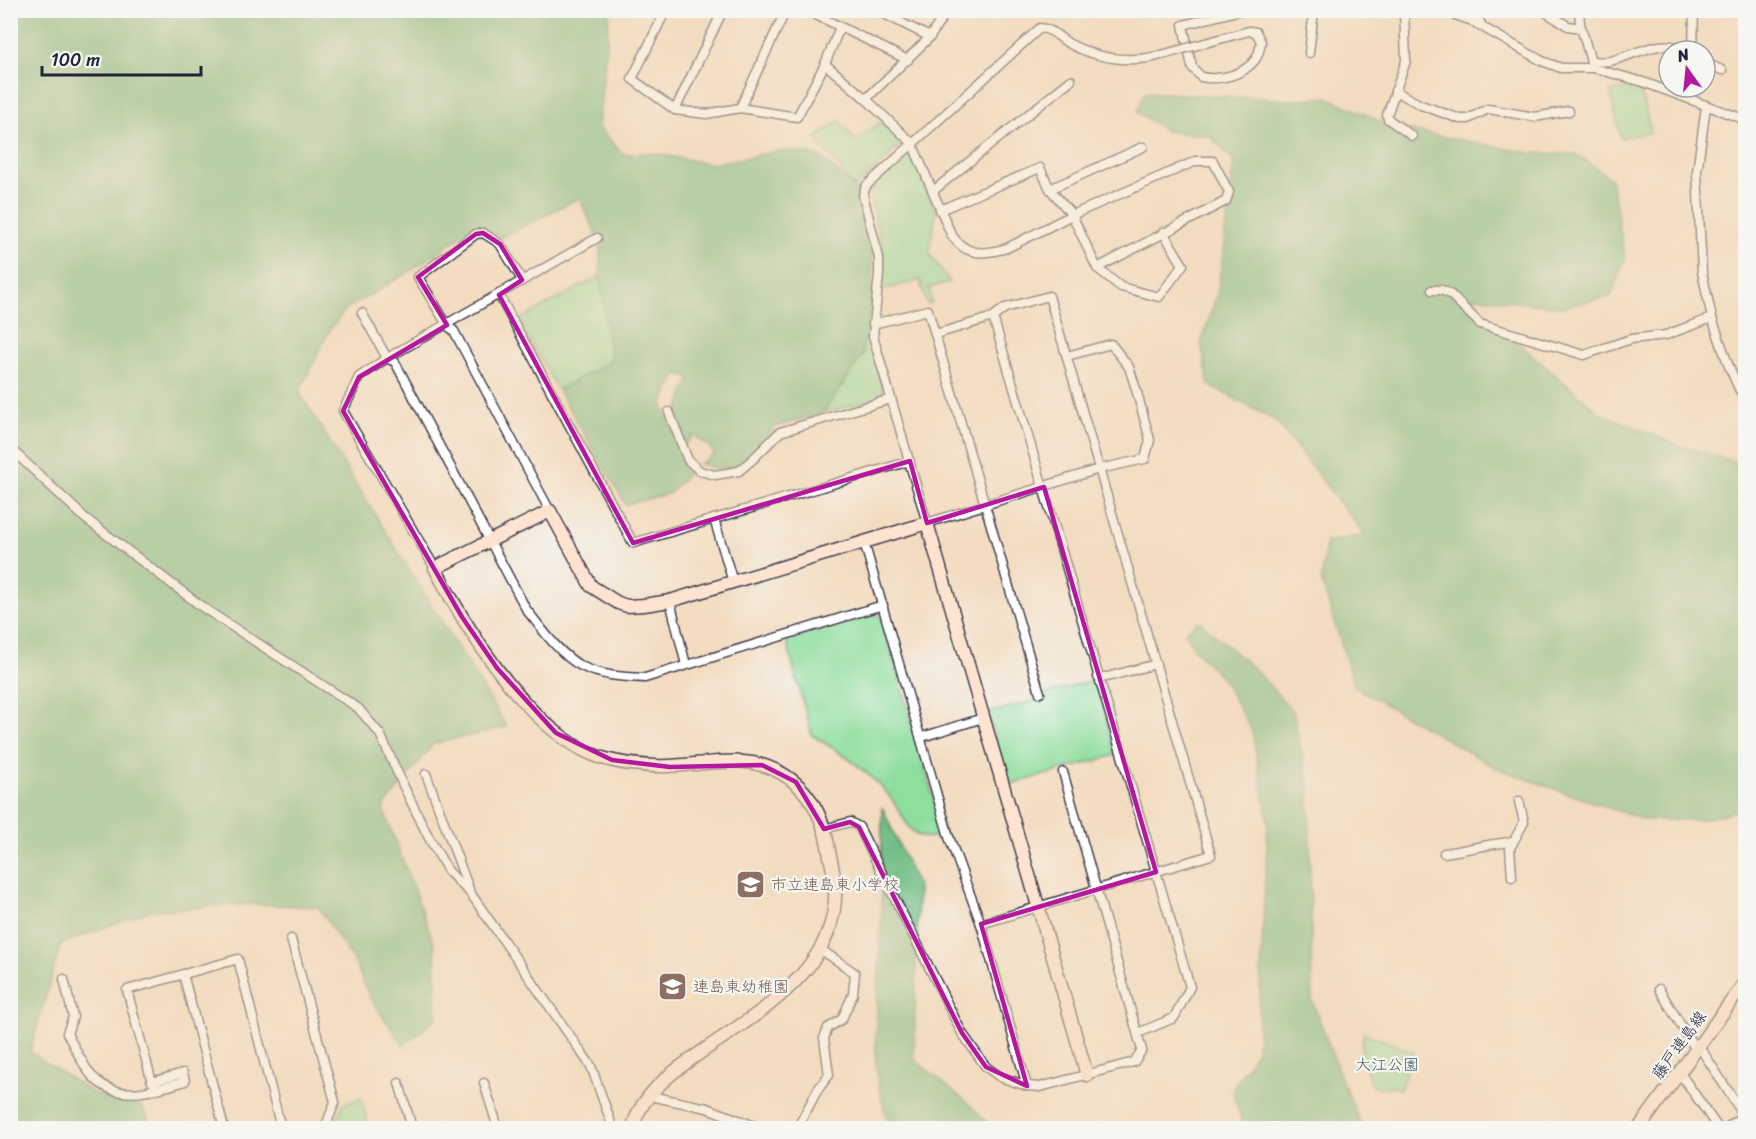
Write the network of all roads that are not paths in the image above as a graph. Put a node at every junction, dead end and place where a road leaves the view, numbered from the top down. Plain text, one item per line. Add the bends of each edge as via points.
1 (666, 10) edge
2 (723, 10) edge
3 (786, 10) edge
4 (806, 10) edge
5 (876, 10) edge
6 (947, 10) edge
7 (1241, 10) edge
8 (1314, 10) edge
9 (1404, 10) edge
10 (1464, 10) edge
11 (1542, 10) edge
12 (1579, 10) edge
13 (1694, 10) edge
14 (1412, 11) edge
15 (840, 27) junction
16 (1482, 27) junction
17 (1581, 28) junction
18 (930, 37) junction
19 (1693, 39) edge
20 (1657, 46) edge
21 (1309, 53) dead end
22 (908, 60) junction
23 (825, 64) junction
24 (1592, 65) junction
25 (1717, 68) edge
26 (1722, 70) dead end
27 (1071, 80) dead end
28 (1395, 91) junction
29 (866, 99) junction
30 (1706, 106) junction
31 (740, 108) junction
32 (675, 110) junction
33 (1569, 111) dead end
34 (1746, 120) edge
35 (1412, 136) dead end
36 (912, 143) junction
37 (1143, 147) dead end
38 (1050, 189) junction
39 (933, 191) junction
40 (940, 210) junction
41 (1072, 215) junction
42 (1163, 232) junction
43 (597, 238) dead end
44 (1097, 268) junction
45 (522, 280) junction
46 (1432, 290) dead end
47 (499, 295) junction
48 (362, 313) dead end
49 (993, 316) junction
50 (1712, 318) junction
51 (873, 324) junction
52 (447, 325) junction
53 (936, 333) junction
54 (1067, 356) junction
55 (387, 358) junction
56 (1746, 387) edge
57 (891, 399) junction
58 (669, 412) dead end
59 (10, 448) edge
60 (910, 461) junction
61 (1099, 470) junction
62 (1044, 487) junction
63 (985, 505) junction
64 (550, 511) junction
65 (714, 519) junction
66 (927, 522) junction
67 (489, 541) junction
68 (864, 542) junction
69 (435, 568) junction
70 (733, 582) junction
71 (670, 601) junction
72 (883, 605) junction
73 (1156, 664) junction
74 (686, 665) junction
75 (1098, 677) junction
76 (1040, 693) dead end
77 (983, 718) junction
78 (922, 737) junction
79 (1063, 772) dead end
80 (426, 774) dead end
81 (1519, 801) dead end
82 (824, 829) junction
83 (1513, 843) junction
84 (1444, 853) dead end
85 (1156, 872) junction
86 (1512, 877) dead end
87 (1097, 890) junction
88 (471, 894) junction
89 (1039, 907) junction
90 (981, 924) junction
91 (291, 939) dead end
92 (820, 949) junction
93 (183, 974) junction
94 (64, 979) dead end
95 (1746, 981) edge
96 (1659, 989) dead end
97 (1138, 1034) junction
98 (1698, 1048) junction
99 (1680, 1073) junction
100 (1087, 1075) junction
101 (399, 1083) dead end
102 (484, 1083) dead end
103 (1027, 1086) junction
104 (650, 1096) junction
105 (1742, 1106) edge
106 (224, 1128) edge
107 (281, 1128) edge
108 (325, 1128) edge
109 (412, 1128) edge
110 (498, 1128) edge
111 (613, 1128) edge
112 (633, 1128) edge
113 (760, 1128) edge
114 (800, 1128) edge
115 (1639, 1128) edge
116 (1718, 1128) edge
117 (1726, 1128) edge

1 - 32 street via 632,79
2 - 32 street
3 - 31 street
4 - 15 street
5 - 18 street
6 - 18 street
7 - 36 street, bridge via 1183,25 1192,67 1201,77 1211,79 1244,70 1257,59 1261,42 1256,32 1249,31 1216,40 1154,57 1130,60 1093,55 1049,29 1040,28
8 - 21 street
9 - 28 street via 1406,61
10 - 16 street via 1477,16
11 - 17 street via 1568,26
12 - 17 street
13 - 19 street
14 - 16 street via 1446,12
15 - 22 street
15 - 23 street
16 - 24 street via 1561,68
17 - 24 street
18 - 22 street
20 - 24 street
22 - 29 street
23 - 29 street
23 - 31 street via 797,117
24 - 30 street
25 - 26 street
27 - 39 street
28 - 33 street via 1420,105 1468,120 1488,110 1535,117
28 - 35 street via 1388,119
29 - 36 street
30 - 34 street
30 - 50 street via 1697,172 1702,272
31 - 32 street via 706,114
36 - 39 street
36 - 51 street via 864,191 879,258
37 - 38 street
38 - 40 street via 1040,168
38 - 41 street
39 - 40 street
40 - 41 street via 957,244 976,251 1007,248
41 - 42 street via 1196,161 1213,161 1229,192 1226,201
41 - 44 street
42 - 44 street
42 - 44 street via 1184,265 1159,297 1122,287
43 - 45 street
45 - 47 street
45 - 52 street via 500,244 483,233 476,234 418,277
46 - 50 street via 1451,295 1480,324 1584,355 1631,339 1666,335
47 - 52 street
47 - 65 street via 633,543
48 - 55 street
49 - 53 street
49 - 54 street via 1049,296
49 - 62 street
50 - 56 street via 1740,391
51 - 53 street via 928,310
51 - 57 street
52 - 55 street
52 - 64 street via 454,331
53 - 63 street
54 - 61 street
54 - 61 street via 1111,344 1128,367 1136,389 1150,440 1144,459
55 - 67 street via 395,362
55 - 69 street via 359,377 343,411
57 - 58 street via 780,432 739,471 716,475 700,471 688,460
57 - 60 street
59 - 88 street via 86,519 196,602 358,708 380,734 448,871
60 - 65 street
60 - 66 street
61 - 62 street
61 - 73 street
62 - 63 street
62 - 75 street
63 - 66 street
63 - 76 street
64 - 67 street
64 - 71 street via 591,586 627,606
65 - 70 street
66 - 68 street
66 - 77 street
67 - 69 street
67 - 74 street via 526,609 555,645 580,666 615,677 645,678
68 - 70 street
68 - 72 street
69 - 82 street via 497,668 556,734 586,752 637,765 762,765 796,782 810,798
70 - 71 street
71 - 74 street
72 - 74 street
72 - 78 street
73 - 75 street
73 - 85 street via 1211,855
75 - 85 street
77 - 78 street
77 - 89 street
78 - 90 street via 949,837
79 - 87 street
80 - 88 street
81 - 83 street via 1524,822
82 - 92 street via 835,885 829,931
82 - 103 street via 850,822 860,827 962,1033 987,1067 1000,1077
83 - 84 street via 1492,843
83 - 86 street via 1509,855
85 - 87 street
85 - 97 street via 1190,987 1174,1018
87 - 89 street
87 - 97 street
88 - 111 street via 591,1066
89 - 90 street
89 - 100 street
90 - 103 street
91 - 108 street via 335,1102
92 - 104 street via 799,978 773,1003 679,1068 658,1084
92 - 114 street via 855,973 853,994 842,1019 828,1028 824,1038 829,1075
93 - 94 street via 127,990 152,1082 183,1073 185,1081 143,1094 118,1092 93,1077 67,1034 73,1017
93 - 106 street
93 - 107 street via 238,959
95 - 98 street, 藤戸連島線
96 - 98 street
97 - 100 street via 1142,1050 1134,1062
98 - 99 street, 藤戸連島線
98 - 105 street
99 - 115 street, 藤戸連島線
99 - 116 street
100 - 103 street via 1040,1087
101 - 109 street
102 - 110 street
104 - 112 street
104 - 113 street via 707,1108
105 - 117 street via 1742,1117

